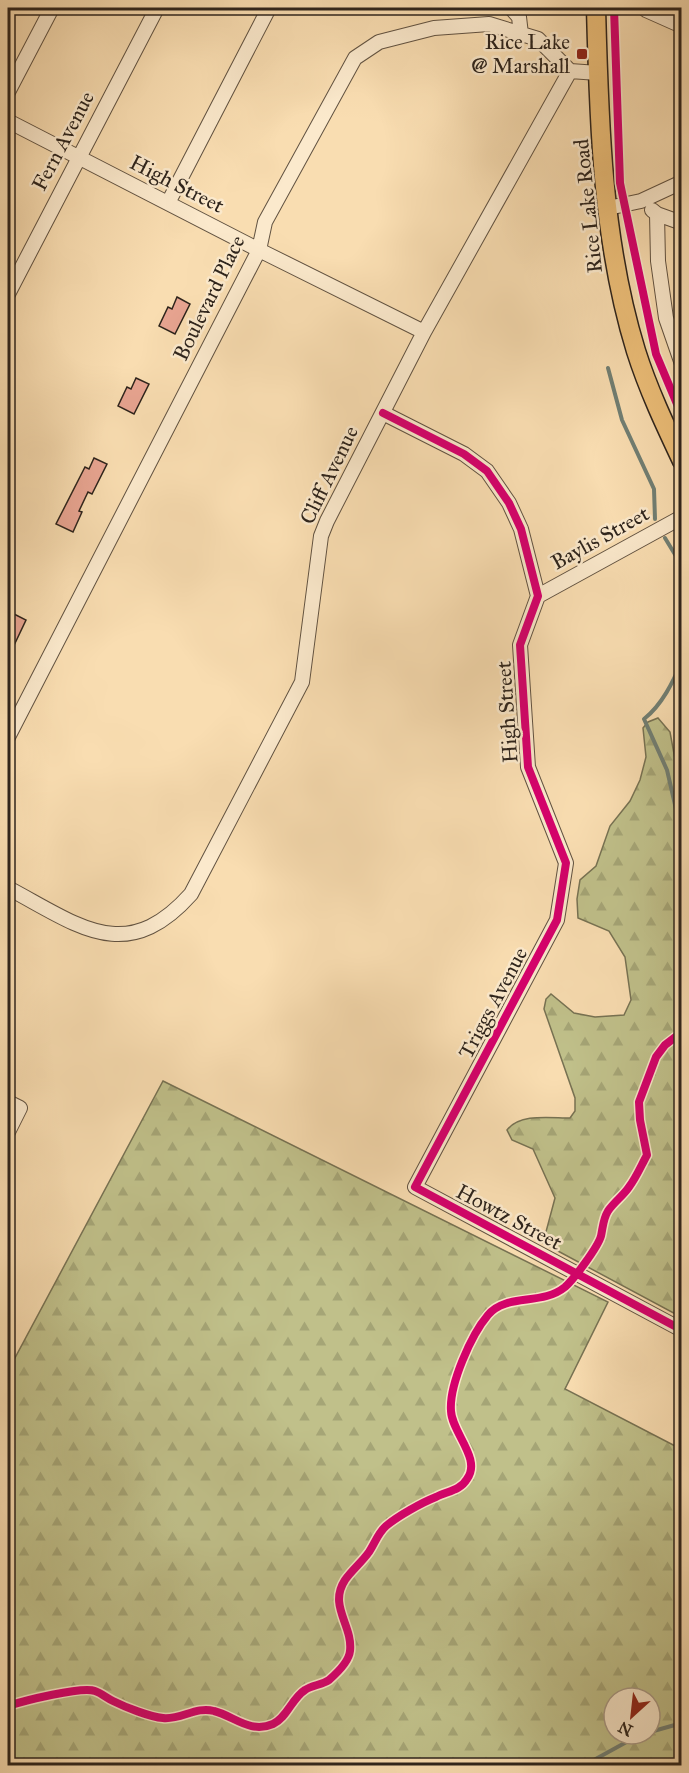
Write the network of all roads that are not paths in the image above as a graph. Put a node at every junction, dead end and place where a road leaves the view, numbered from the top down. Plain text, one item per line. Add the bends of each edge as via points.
1 (52, 8) edge
2 (157, 8) edge
3 (269, 8) edge
4 (511, 8) edge
5 (596, 8) edge
6 (647, 8) edge
7 (681, 26) edge
8 (521, 34) junction
9 (570, 71) junction
10 (598, 73) junction
11 (8, 92) edge
12 (8, 121) edge
13 (78, 157) junction
14 (681, 182) edge
15 (641, 201) junction
16 (168, 203) junction
17 (608, 208) junction
18 (657, 214) junction
19 (681, 223) edge
20 (259, 250) junction
21 (8, 294) edge
22 (424, 332) junction
23 (681, 364) edge
24 (383, 413) junction
25 (681, 461) edge
26 (681, 517) edge
27 (538, 596) junction
28 (8, 736) edge
29 (551, 828) joint
30 (8, 888) edge
31 (14, 1105) edge
32 (8, 1132) edge
33 (415, 1187) joint
34 (681, 1330) edge

1 - 11 street
2 - 13 street, Fern Avenue
3 - 16 street
4 - 8 street via 519,17
5 - 10 main road, Rice Lake Road
6 - 7 street
8 - 9 street, Boulevard Place via 538,39
8 - 20 street, Boulevard Place via 489,24 435,28 379,42 355,58 266,222
9 - 10 street
9 - 22 street, Cliff Avenue
10 - 17 main road, Rice Lake Road
12 - 13 street, High Street
13 - 16 street, High Street
13 - 21 street, Fern Avenue
14 - 15 street
15 - 17 street
15 - 18 street
16 - 20 street, High Street
17 - 25 main road, Rice Lake Road via 619,281 636,351
18 - 19 street
18 - 23 street via 658,261 666,318
20 - 22 street, High Street
20 - 28 street, Boulevard Place
22 - 24 street, Cliff Avenue
24 - 27 street via 464,454 493,478 521,529
24 - 30 street, Cliff Avenue via 321,536 302,682 191,894 159,923 140,932 108,934 80,927
26 - 27 street, Baylis Street
27 - 29 street, High Street via 520,645 528,767
29 - 33 street, Triggs Avenue via 566,863 557,920
31 - 32 street
33 - 34 street, Howtz Street

